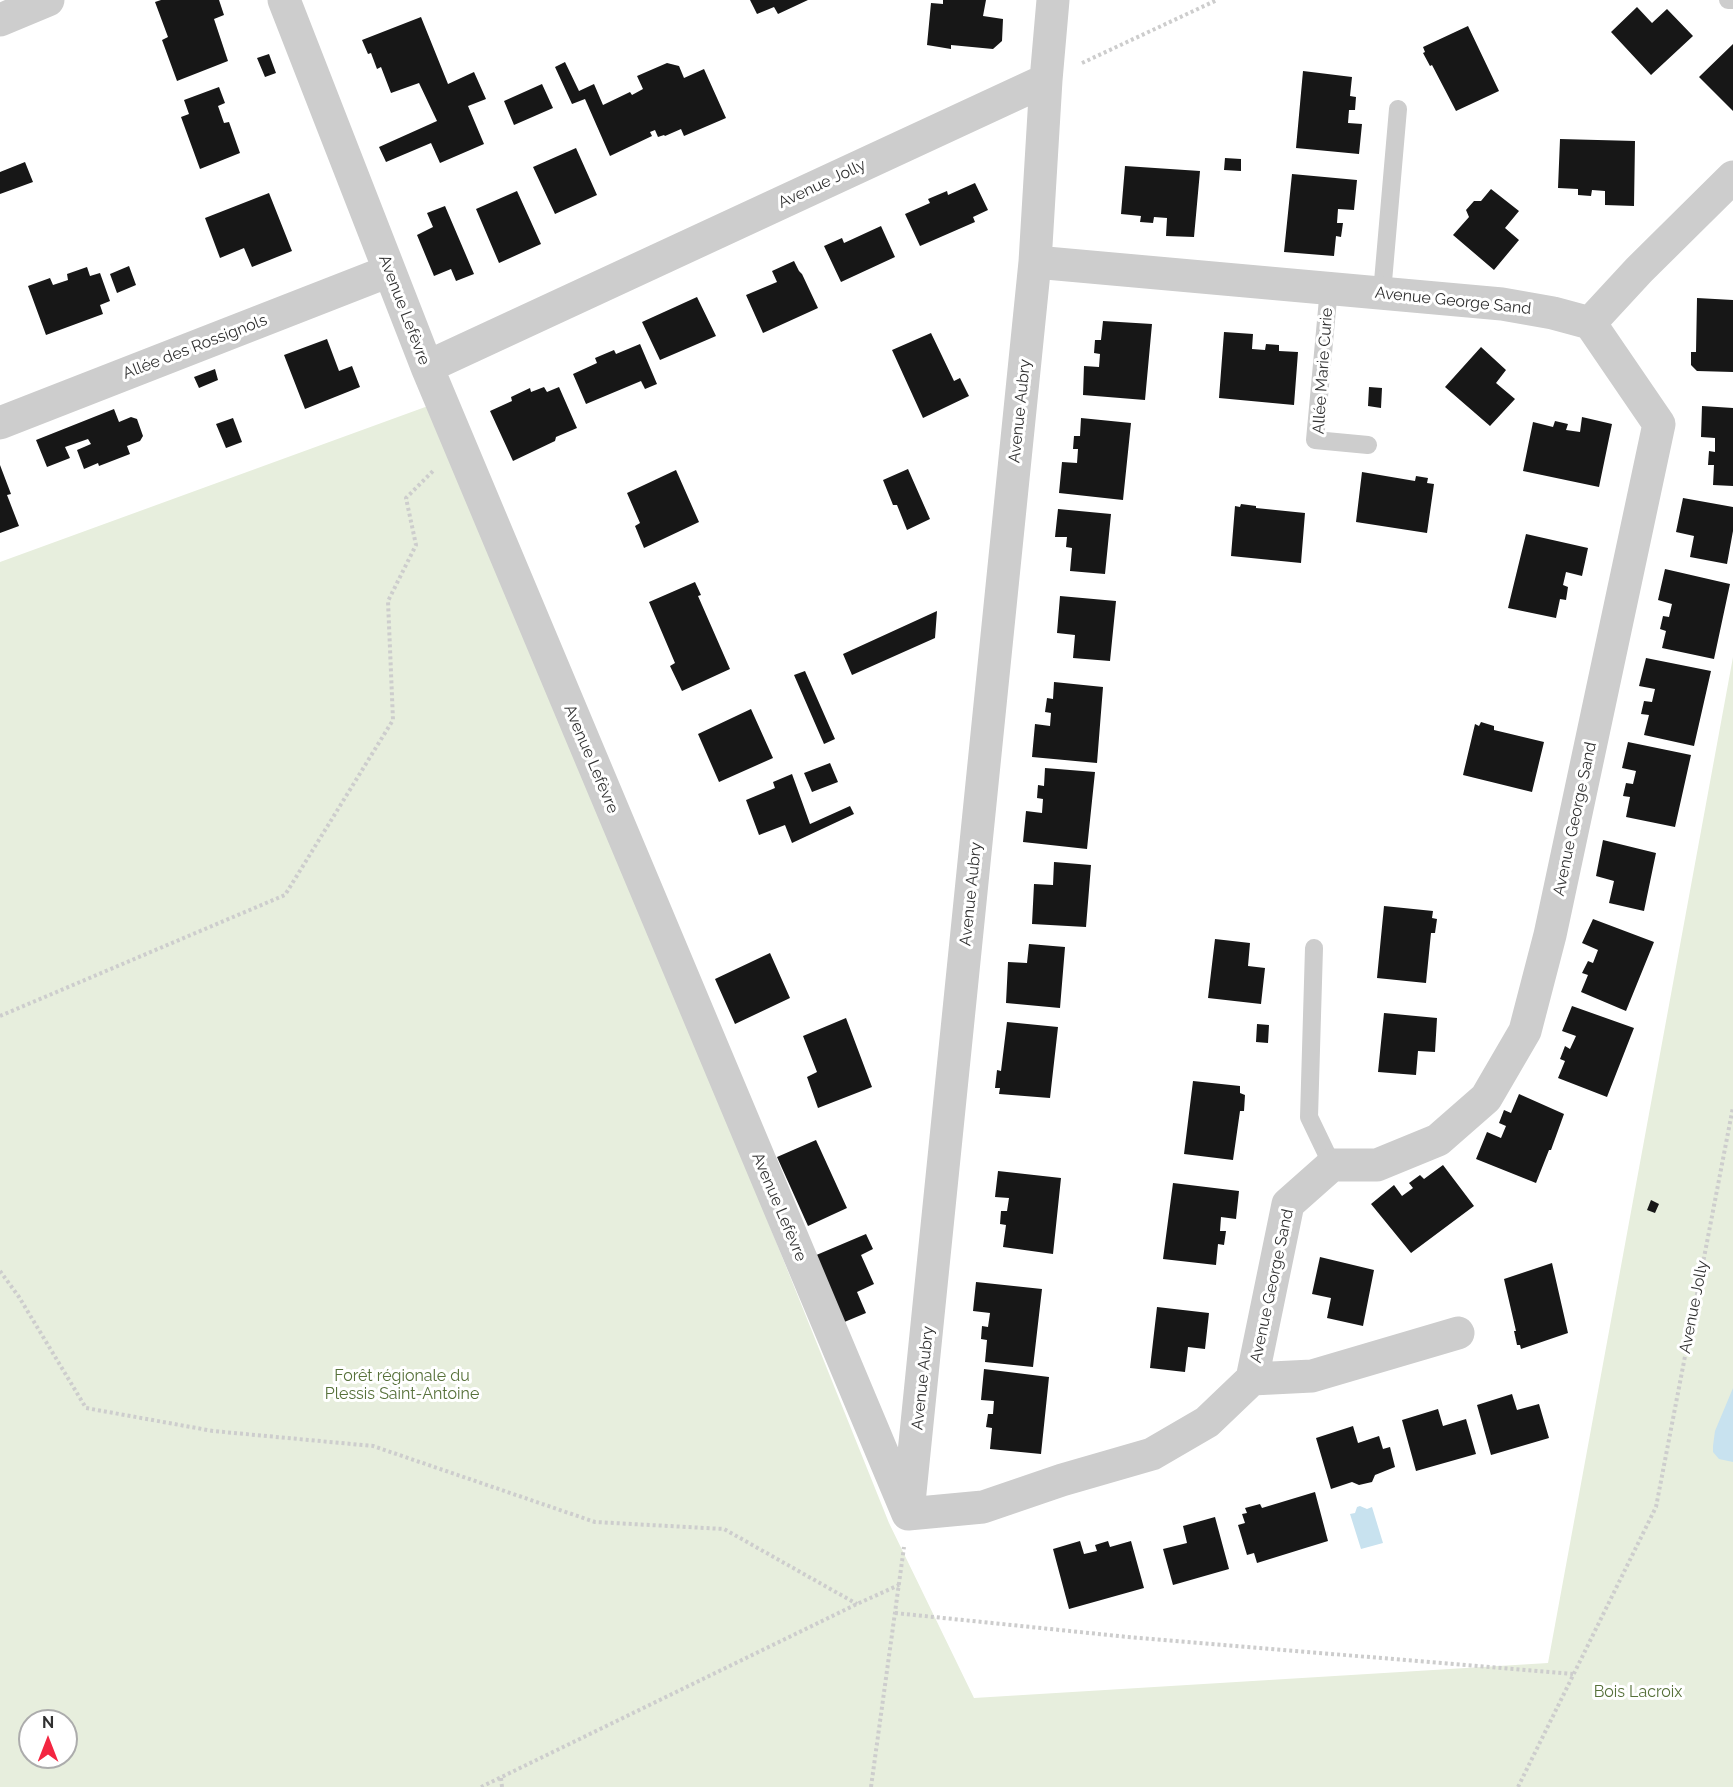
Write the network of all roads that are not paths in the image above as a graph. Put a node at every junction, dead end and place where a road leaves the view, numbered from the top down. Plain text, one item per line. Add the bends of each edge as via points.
1 (48, 0) edge
2 (284, 0) edge
3 (1053, 0) edge
4 (1728, 0) edge
5 (1733, 0) edge
6 (0, 20) edge
7 (1046, 80) junction
8 (1398, 109) dead end
9 (1733, 177) edge
10 (1035, 262) junction
11 (389, 271) junction
12 (1329, 288) junction
13 (1382, 293) junction
14 (1590, 323) junction
15 (427, 367) junction
16 (0, 423) edge
17 (1368, 445) dead end
18 (1314, 948) dead end
19 (1332, 1165) junction
20 (1458, 1333) dead end
21 (1252, 1379) junction
22 (908, 1514) junction

1 - 6 street
2 - 11 street, Avenue Lefèvre
3 - 7 street, Avenue Aubry
4 - 5 lane
7 - 10 street, Avenue Aubry
7 - 15 street, Avenue Jolly
8 - 13 lane
9 - 14 street
10 - 12 street, Avenue George Sand
10 - 22 street, Avenue Aubry
11 - 15 street, Avenue Lefèvre
11 - 16 street, Allée des Rossignols
12 - 13 street, Avenue George Sand
12 - 17 lane, Allée Marie Curie via 1315,440
13 - 14 street, Avenue George Sand via 1502,304
14 - 19 street, Avenue George Sand via 1659,424 1550,935 1525,1031 1486,1098 1438,1140 1377,1165
15 - 22 street, Avenue Lefèvre
18 - 19 lane via 1309,1117
19 - 21 street, Avenue George Sand via 1288,1204
20 - 21 street via 1312,1376
21 - 22 street, Avenue George Sand via 1207,1422 1152,1454 983,1508

